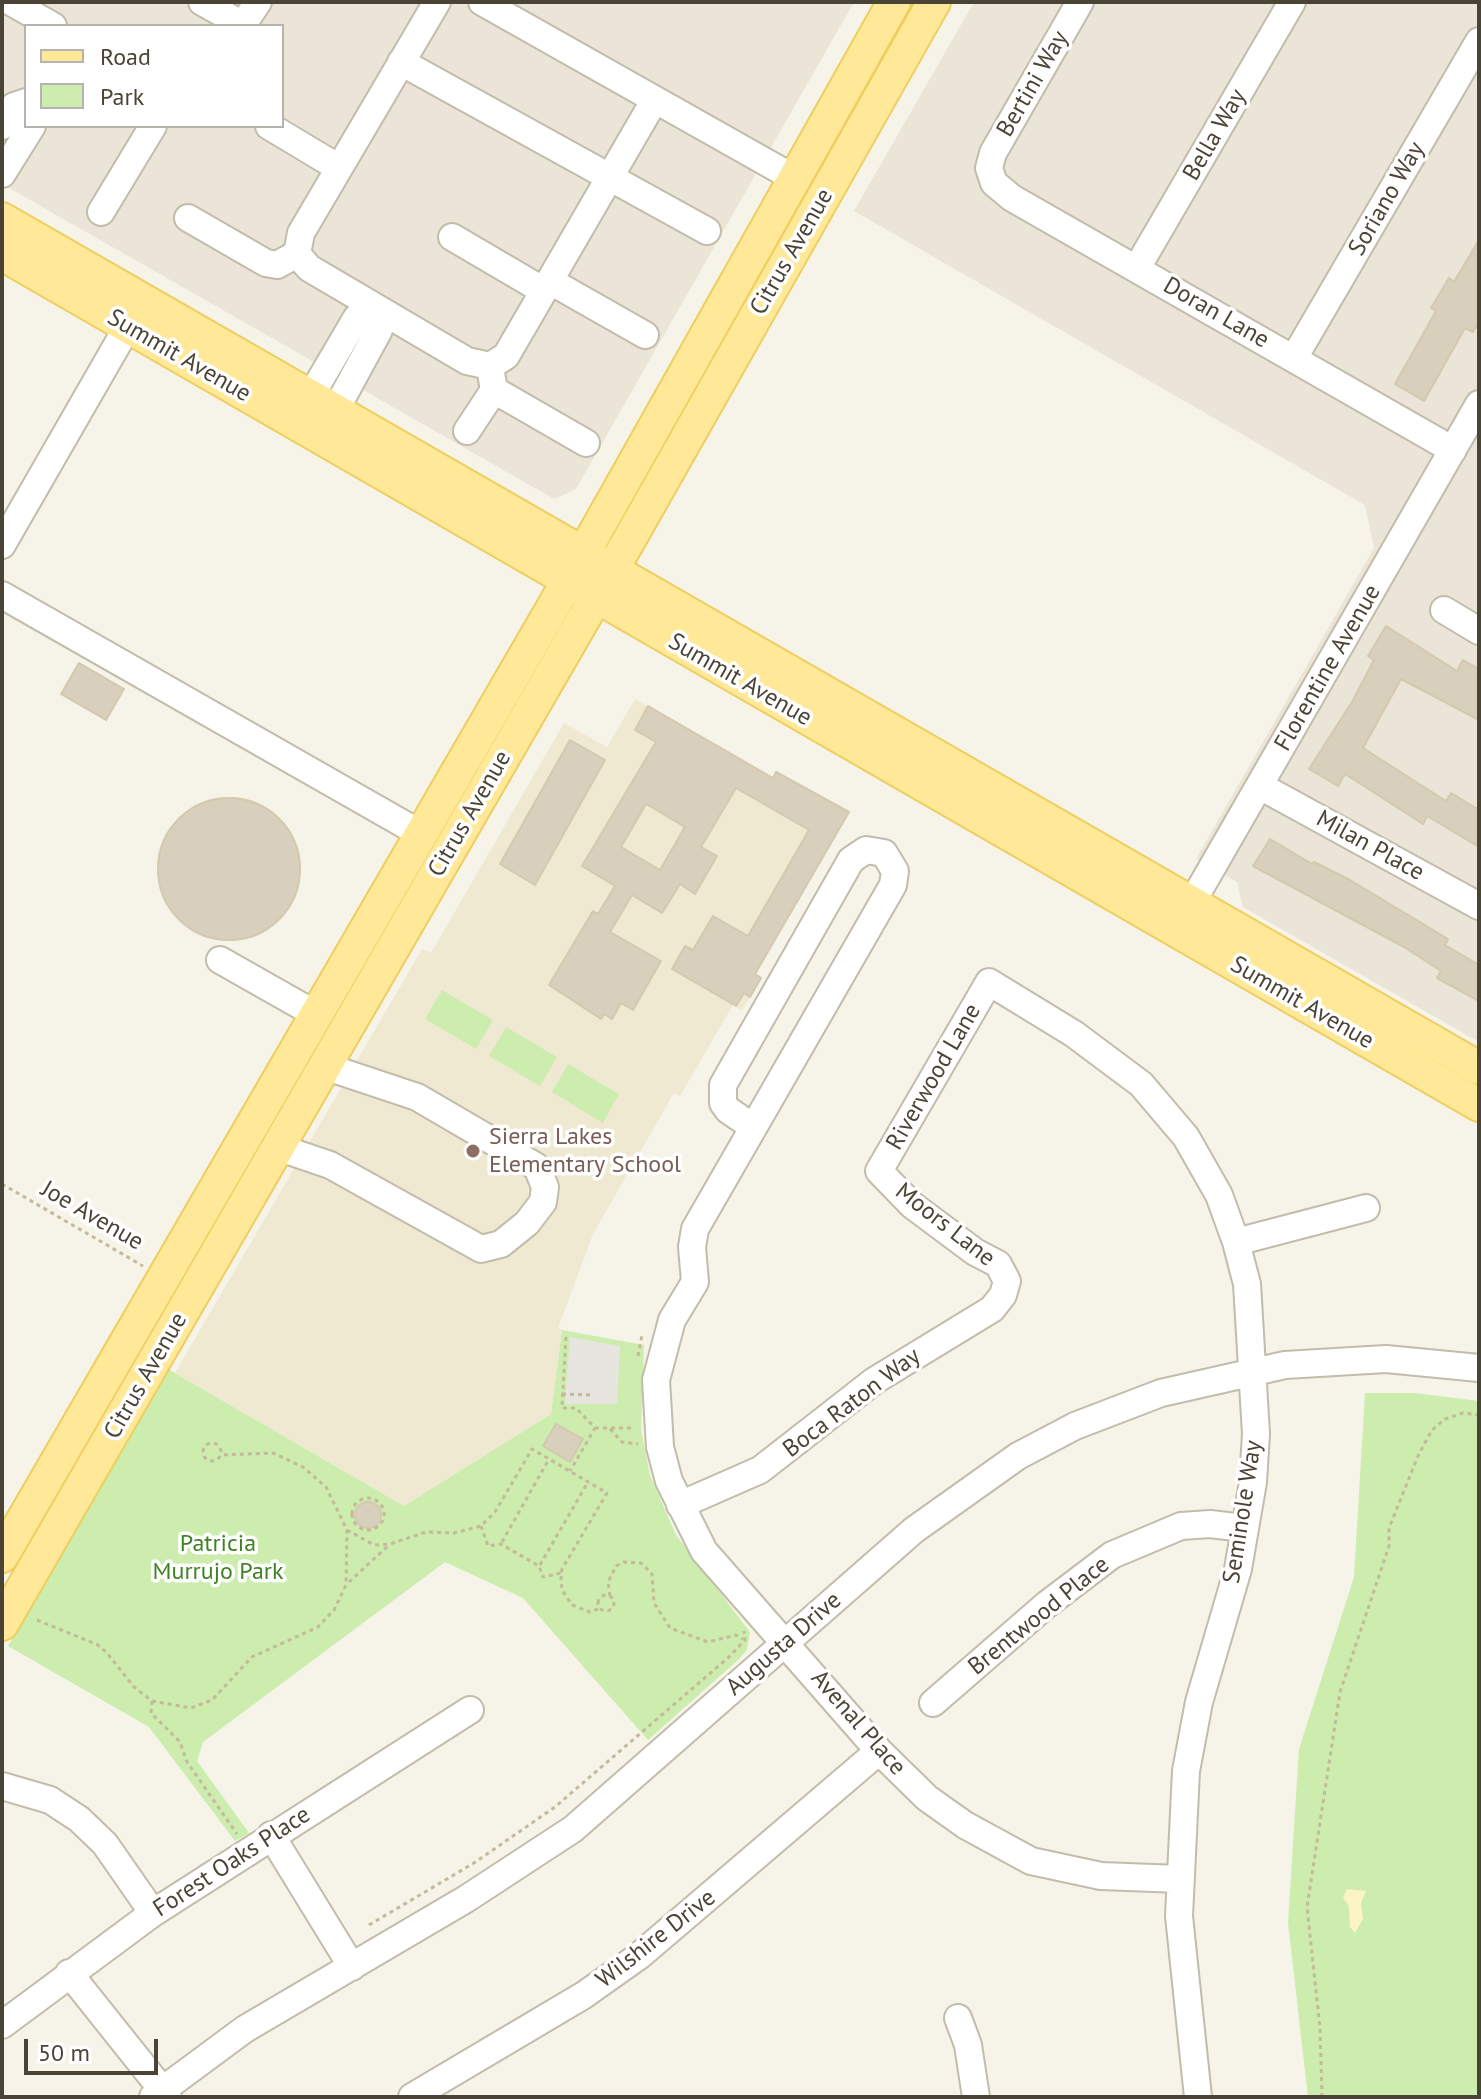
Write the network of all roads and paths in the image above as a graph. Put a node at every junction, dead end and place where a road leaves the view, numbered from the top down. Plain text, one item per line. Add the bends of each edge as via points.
1 (11, 2) edge
2 (202, 2) edge
3 (258, 2) edge
4 (437, 2) edge
5 (482, 2) edge
6 (894, 2) edge
7 (934, 2) edge
8 (1080, 2) edge
9 (1292, 2) edge
10 (50, 24) edge
11 (239, 24) edge
12 (243, 24) edge
13 (1479, 41) edge
14 (401, 62) junction
15 (654, 101) junction
16 (24, 103) edge
17 (2, 126) edge
18 (31, 128) edge
19 (152, 128) edge
20 (272, 128) edge
21 (339, 168) junction
22 (989, 168) joint
23 (2, 174) edge
24 (794, 178) junction
25 (610, 179) junction
26 (101, 212) dead end
27 (188, 218) dead end
28 (2, 219) edge
29 (707, 231) dead end
30 (452, 237) dead end
31 (2, 254) edge
32 (297, 254) junction
33 (1137, 268) junction
34 (547, 286) junction
35 (377, 308) junction
36 (128, 326) junction
37 (645, 335) dead end
38 (344, 339) junction
39 (367, 352) junction
40 (1294, 358) junction
41 (492, 378) junction
42 (322, 404) junction
43 (1479, 404) edge
44 (467, 431) dead end
45 (586, 443) dead end
46 (1453, 450) junction
47 (2, 545) edge
48 (574, 567) junction
49 (603, 584) junction
50 (2, 595) edge
51 (1444, 610) dead end
52 (1479, 631) edge
53 (1260, 786) junction
54 (421, 834) junction
55 (1479, 906) edge
56 (1184, 917) junction
57 (220, 960) dead end
58 (989, 982) joint
59 (317, 1015) junction
60 (324, 1066) junction
61 (1479, 1068) edge
62 (1479, 1105) edge
63 (753, 1127) junction
64 (277, 1147) junction
65 (879, 1171) joint
66 (2, 1184) edge
67 (1366, 1208) dead end
68 (1236, 1242) junction
69 (164, 1278) junction
70 (1007, 1281) joint
71 (566, 1337) dead end
72 (1479, 1368) edge
73 (1252, 1372) junction
74 (562, 1394) junction
75 (590, 1395) dead end
76 (1479, 1415) edge
77 (610, 1429) dead end
78 (638, 1444) dead end
79 (220, 1455) junction
80 (549, 1459) junction
81 (570, 1471) junction
82 (588, 1482) junction
83 (680, 1505) junction
84 (353, 1519) junction
85 (345, 1522) junction
86 (481, 1526) junction
87 (1244, 1528) junction
88 (347, 1530) junction
89 (390, 1544) junction
90 (501, 1544) junction
91 (2, 1556) edge
92 (539, 1566) junction
93 (562, 1573) junction
94 (346, 1585) junction
95 (610, 1596) junction
96 (600, 1608) junction
97 (37, 1620) dead end
98 (2, 1624) edge
99 (786, 1642) junction
100 (152, 1701) junction
101 (933, 1703) dead end
102 (470, 1710) dead end
103 (879, 1751) junction
104 (2, 1786) edge
105 (271, 1835) junction
106 (248, 1850) junction
107 (1180, 1879) junction
108 (153, 1913) junction
109 (369, 1925) dead end
110 (352, 1967) junction
111 (69, 1973) junction
112 (958, 2018) dead end
113 (2, 2025) edge
114 (161, 2095) edge
115 (412, 2097) edge
116 (976, 2097) edge
117 (1198, 2097) edge
118 (1322, 2097) edge

1 - 10 street
2 - 11 street
3 - 12 street
4 - 14 street
5 - 15 street
6 - 24 main road, Citrus Avenue
7 - 49 main road, Citrus Avenue
8 - 22 street, Bertini Way
9 - 33 street, Bella Way
13 - 40 street, Soriano Way
14 - 21 street
14 - 25 street
15 - 24 street
15 - 25 street
16 - 17 street via 14,106
18 - 23 street
19 - 26 street
20 - 21 street
21 - 32 street via 301,233
22 - 33 street, Doran Lane via 994,183 1012,198
24 - 48 main road, Citrus Avenue
25 - 29 street
25 - 34 street
27 - 32 street via 266,263 277,265
28 - 42 main road, Summit Avenue
30 - 34 street
31 - 36 main road, Summit Avenue
32 - 35 street via 309,268
33 - 40 street, Doran Lane
34 - 37 street
34 - 41 street
35 - 38 street via 357,317
35 - 39 street via 379,330
35 - 41 street
36 - 47 street
36 - 48 main road, Summit Avenue
38 - 39 street
38 - 42 street
39 - 42 street
40 - 46 street, Doran Lane
41 - 44 street
41 - 45 street
42 - 48 main road, Summit Avenue
43 - 46 street, Florentine Avenue
46 - 53 street, Florentine Avenue
48 - 49 main road, Summit Avenue
48 - 54 main road, Citrus Avenue
49 - 56 main road, Summit Avenue
49 - 60 main road, Citrus Avenue
50 - 54 street
51 - 52 street
53 - 55 street, Milan Place
53 - 56 street, Florentine Avenue
54 - 59 main road, Citrus Avenue
56 - 61 main road, Summit Avenue
56 - 62 main road, Summit Avenue
57 - 59 street
58 - 65 street, Riverwood Lane
58 - 68 street, Seminole Way via 1074,1034 1141,1084 1186,1137 1219,1195
59 - 69 main road, Citrus Avenue
60 - 64 main road, Citrus Avenue
60 - 64 street via 417,1097 537,1167 545,1187 543,1202 501,1244 481,1249 330,1165
63 - 63 street via 893,885 895,871 884,853 866,850 851,860 730,1070 723,1103
63 - 83 street, Avenal Place via 695,1229 695,1282 672,1320 656,1380 660,1447
64 - 98 main road, Citrus Avenue
65 - 70 street, Moors Lane via 912,1205 998,1264
66 - 69 path, Joe Avenue
67 - 68 street
68 - 73 street, Seminole Way via 1247,1284
69 - 91 main road, Citrus Avenue
70 - 83 street, Boca Raton Way via 992,1309 874,1381 760,1470
71 - 74 path
72 - 73 street, Augusta Drive via 1386,1359 1322,1361
73 - 87 street, Seminole Way via 1256,1434
73 - 99 street, Augusta Drive via 1124,1405 1018,1456 914,1530
74 - 75 path
74 - 81 path via 562,1408 576,1408 595,1428
76 - 118 path via 1445,1419 1432,1430 1418,1456 1389,1528 1389,1546 1340,1692 1307,1907
77 - 78 path via 622,1442
79 - 79 path via 208,1460 203,1451 214,1444
79 - 85 path via 273,1453 303,1467 326,1487
80 - 81 path
80 - 86 path via 532,1449
80 - 90 path
81 - 82 path
82 - 92 path
82 - 93 path via 607,1493
83 - 99 street, Avenal Place via 704,1551
84 - 84 path via 353,1508 364,1499 374,1500 383,1511 375,1529 364,1530
84 - 85 path
85 - 88 path
86 - 89 path via 454,1533 426,1532
86 - 90 path via 488,1546
87 - 101 street, Brentwood Place via 1181,1526 1112,1555
87 - 107 street, Seminole Way via 1238,1569 1192,1728
88 - 89 path via 367,1543
88 - 94 path
89 - 94 path
90 - 92 path
92 - 93 path via 543,1577
93 - 96 path via 562,1590 572,1605 590,1612
94 - 100 path via 318,1627 252,1657 212,1700 191,1708
95 - 96 path via 600,1597
95 - 96 path via 613,1608
95 - 109 path via 608,1582 616,1566 641,1563 652,1574 654,1603 670,1628 708,1642 736,1635 745,1640 555,1807
97 - 100 path via 98,1645
99 - 103 street, Avenal Place
99 - 110 street, Augusta Drive via 573,1829
100 - 106 path via 151,1713 180,1742 187,1762
102 - 105 street, Forest Oaks Place
103 - 107 street, Avenal Place via 946,1812 1031,1861 1101,1876
103 - 115 street, Wilshire Drive via 639,1956 584,1995
104 - 108 street via 50,1800 79,1819 105,1844
105 - 106 street, Forest Oaks Place
105 - 110 street
106 - 108 street, Forest Oaks Place
107 - 117 street, Seminole Way via 1179,1916
108 - 111 street, Forest Oaks Place
110 - 114 street, Augusta Drive via 245,2029
111 - 113 street, Forest Oaks Place
111 - 114 street
112 - 116 street

